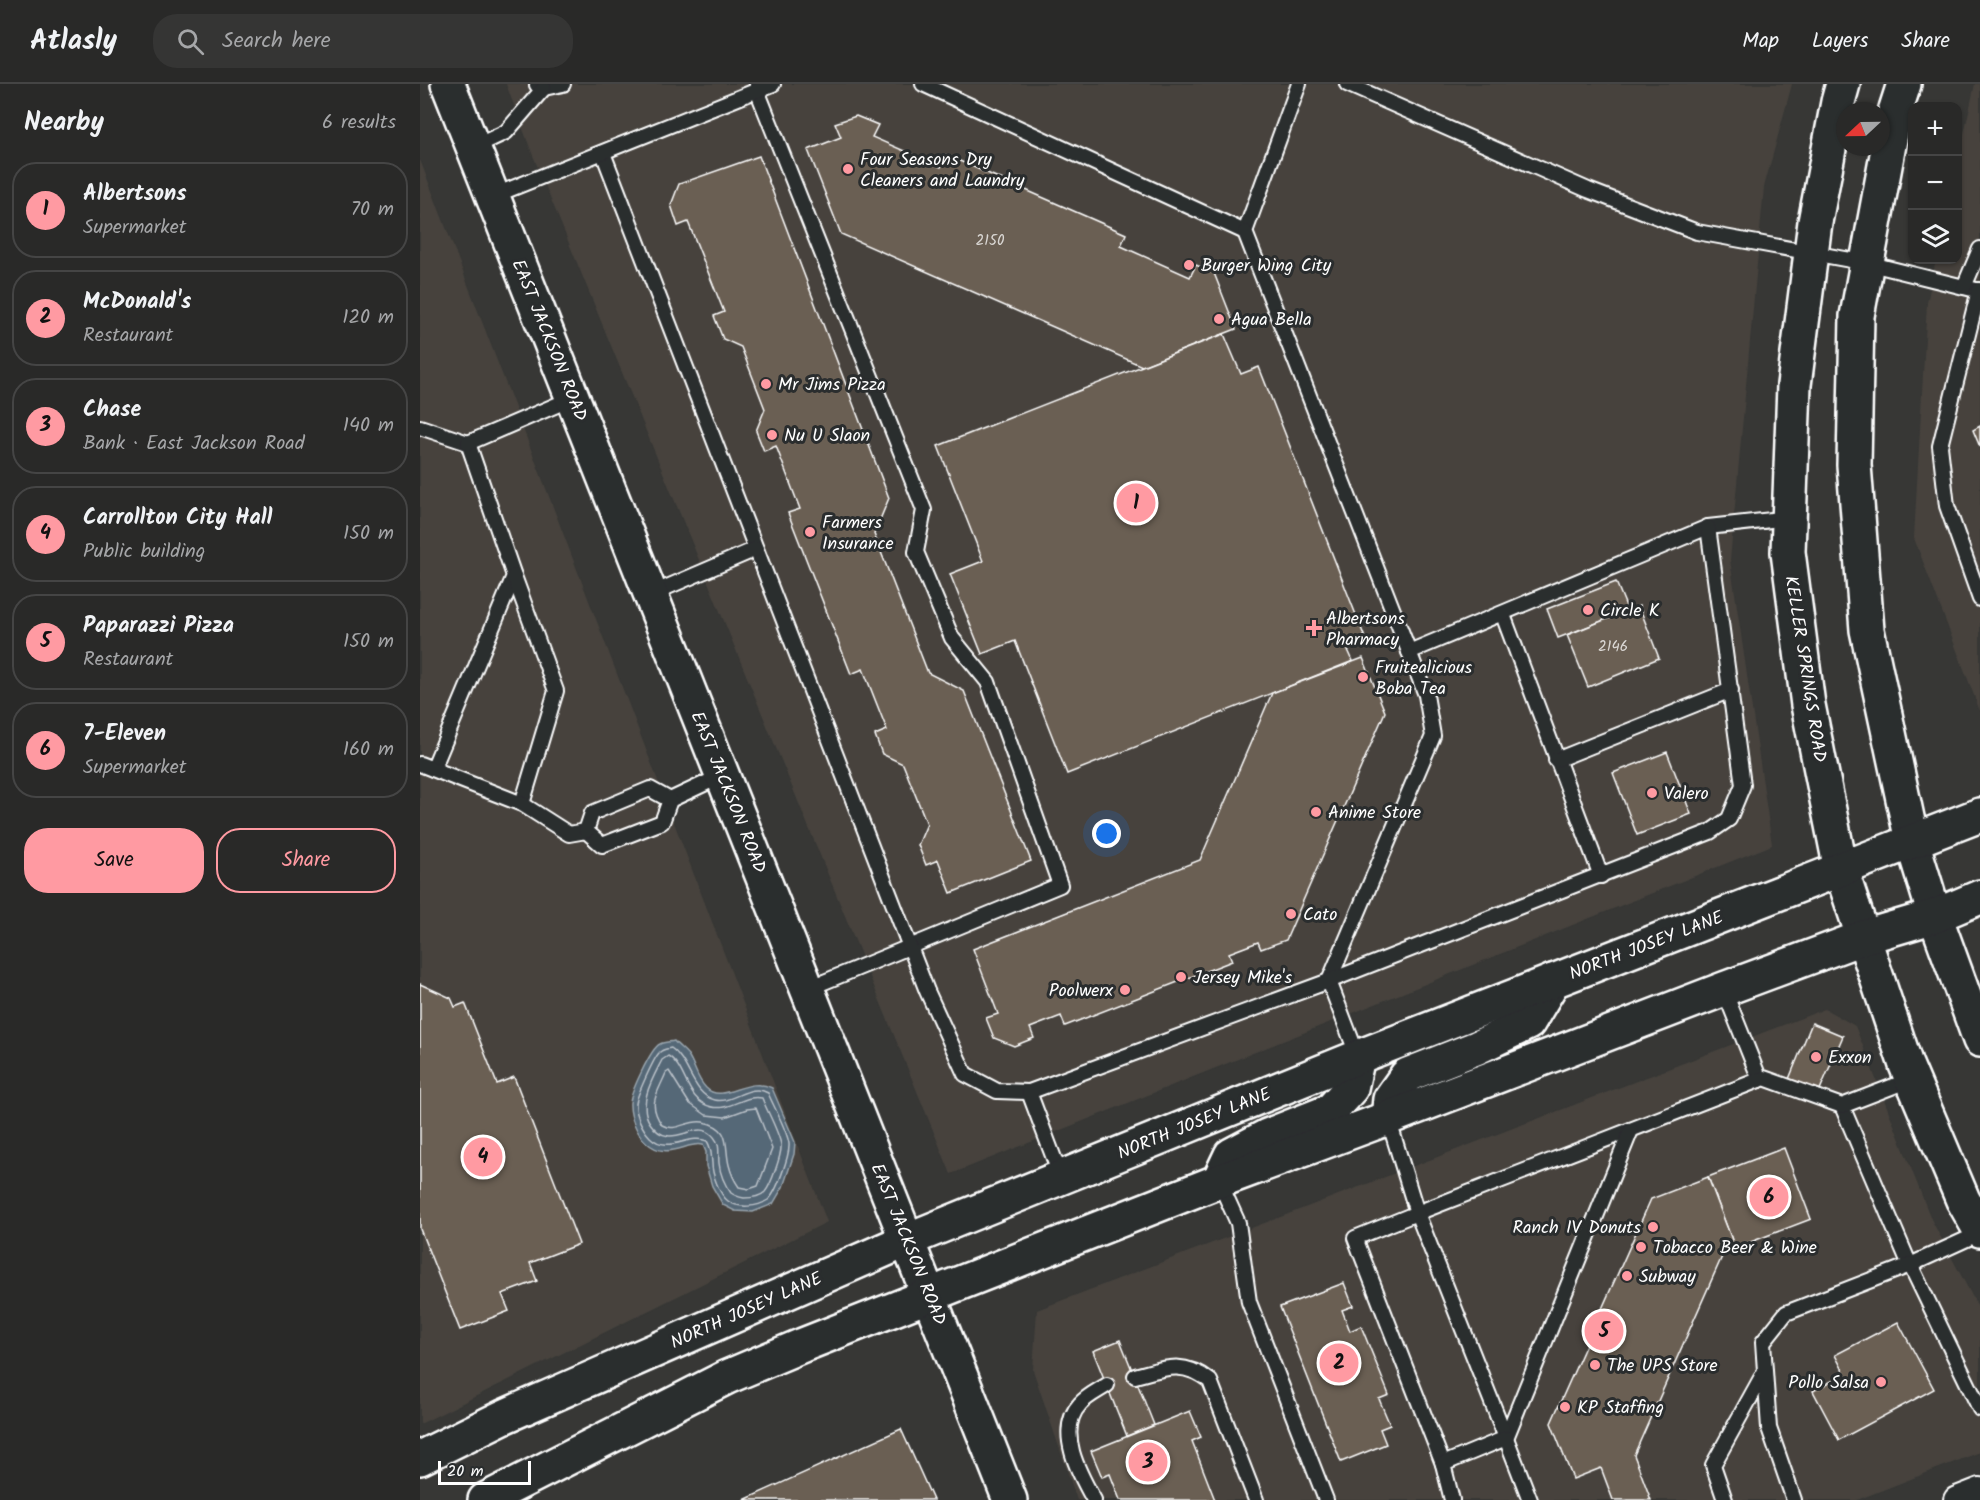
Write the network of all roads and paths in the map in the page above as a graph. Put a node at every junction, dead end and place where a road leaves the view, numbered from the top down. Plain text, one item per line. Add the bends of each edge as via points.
1 (448, 84) edge
2 (563, 84) edge
3 (773, 84) edge
4 (923, 84) edge
5 (1299, 84) edge
6 (1347, 84) edge
7 (1844, 84) edge
8 (1904, 84) edge
9 (540, 86) edge
10 (757, 87) edge
11 (474, 147) junction
12 (603, 153) junction
13 (493, 196) junction
14 (1245, 232) junction
15 (1980, 249) edge
16 (1812, 252) junction
17 (1867, 262) junction
18 (1964, 287) junction
19 (1980, 290) edge
20 (573, 398) junction
21 (420, 427) edge
22 (468, 443) junction
23 (1790, 518) junction
24 (1708, 527) junction
25 (756, 549) junction
26 (514, 576) junction
27 (651, 594) junction
28 (1980, 599) edge
29 (1503, 615) junction
30 (1409, 652) junction
31 (1731, 690) junction
32 (1556, 760) junction
33 (420, 764) edge
34 (434, 769) junction
35 (723, 775) junction
36 (670, 800) junction
37 (522, 804) junction
38 (1980, 815) edge
39 (586, 831) junction
40 (1912, 841) junction
41 (1840, 870) junction
42 (1601, 876) junction
43 (1980, 897) edge
44 (1935, 915) junction
45 (1864, 937) junction
46 (910, 948) junction
47 (1329, 981) junction
48 (1553, 981) junction
49 (807, 989) junction
50 (1724, 989) junction
51 (1980, 1040) edge
52 (1358, 1057) junction
53 (1912, 1079) junction
54 (1760, 1080) junction
55 (1029, 1092) junction
56 (1842, 1106) junction
57 (1388, 1118) junction
58 (1631, 1130) junction
59 (1061, 1177) junction
60 (1219, 1181) junction
61 (1417, 1213) junction
62 (1980, 1232) edge
63 (907, 1240) junction
64 (1910, 1265) junction
65 (929, 1295) junction
66 (1766, 1370) junction
67 (1135, 1376) dead end
68 (1107, 1385) dead end
69 (1980, 1409) edge
70 (1506, 1438) junction
71 (420, 1458) edge
72 (1443, 1464) junction
73 (1980, 1491) edge
74 (485, 1500) edge
75 (1011, 1500) edge
76 (1094, 1500) edge
77 (1256, 1500) edge
78 (1326, 1500) edge
79 (1452, 1500) edge
80 (1530, 1500) edge
81 (1725, 1500) edge
82 (1794, 1500) edge
83 (1957, 1500) edge

1 - 11 main road, EAST JACKSON ROAD
2 - 9 lane
3 - 10 lane
4 - 14 lane
5 - 14 lane
6 - 16 lane via 1588,190 1697,232
7 - 16 main road, KELLER SPRINGS ROAD
8 - 17 main road
9 - 11 lane via 506,132
10 - 12 lane
10 - 46 lane via 924,510 916,552 952,638 988,682 1060,885
11 - 13 main road, EAST JACKSON ROAD
12 - 13 lane
12 - 25 lane
13 - 20 main road, EAST JACKSON ROAD
14 - 30 lane
15 - 18 lane
16 - 17 lane
16 - 23 main road, KELLER SPRINGS ROAD via 1794,384
17 - 18 lane
17 - 40 main road via 1857,316 1854,465 1867,630
18 - 19 lane
19 - 28 lane via 1940,446 1947,506
20 - 22 lane
20 - 27 main road, EAST JACKSON ROAD
21 - 22 lane
22 - 26 lane
23 - 24 lane
23 - 41 main road, KELLER SPRINGS ROAD via 1788,552 1808,705
24 - 29 lane
24 - 31 lane
25 - 27 lane
25 - 46 lane
26 - 34 lane
26 - 37 lane via 556,691
27 - 35 main road, EAST JACKSON ROAD
29 - 30 lane
29 - 32 lane
30 - 47 lane via 1426,695 1433,736
31 - 32 lane
31 - 42 lane via 1743,785 1729,819 1710,832
32 - 42 lane
33 - 34 lane
34 - 37 lane
35 - 36 lane
35 - 49 main road, EAST JACKSON ROAD
36 - 39 lane via 651,789 592,813
36 - 39 lane via 662,822 602,845
37 - 39 lane via 569,834
38 - 40 main road, NORTH JOSEY LANE
40 - 41 main road, NORTH JOSEY LANE
40 - 44 main road
41 - 45 main road, KELLER SPRINGS ROAD
41 - 48 main road, NORTH JOSEY LANE
42 - 47 lane
43 - 44 main road
44 - 45 main road
44 - 51 main road
45 - 50 main road
45 - 53 main road, KELLER SPRINGS ROAD
46 - 49 lane
46 - 55 lane via 965,1074 997,1091
47 - 52 lane
47 - 55 lane
48 - 52 main road, NORTH JOSEY LANE
48 - 57 main road via 1528,1023 1407,1075 1390,1099
49 - 63 main road, EAST JACKSON ROAD
50 - 54 lane
50 - 57 main road
52 - 59 main road, NORTH JOSEY LANE
52 - 60 main road via 1351,1088 1330,1111 1231,1155
53 - 56 lane
53 - 62 main road, KELLER SPRINGS ROAD
54 - 56 lane via 1764,1078
54 - 58 lane
55 - 59 lane
56 - 64 lane
57 - 60 main road
57 - 61 lane
58 - 61 lane
58 - 70 lane
59 - 63 main road, NORTH JOSEY LANE
60 - 65 main road
60 - 78 lane via 1238,1223 1249,1302
61 - 70 lane
61 - 72 lane via 1355,1238
62 - 64 lane
63 - 65 main road, EAST JACKSON ROAD
63 - 71 main road, NORTH JOSEY LANE via 503,1417
64 - 66 lane via 1786,1313 1764,1342
64 - 69 lane
65 - 74 main road via 727,1377
65 - 75 main road, EAST JACKSON ROAD
66 - 81 lane via 1713,1465
66 - 82 lane via 1769,1428
67 - 77 lane via 1180,1367 1198,1372 1210,1381
68 - 76 lane via 1080,1404 1071,1418 1073,1454
70 - 72 lane
70 - 80 lane
72 - 79 lane
73 - 83 street

